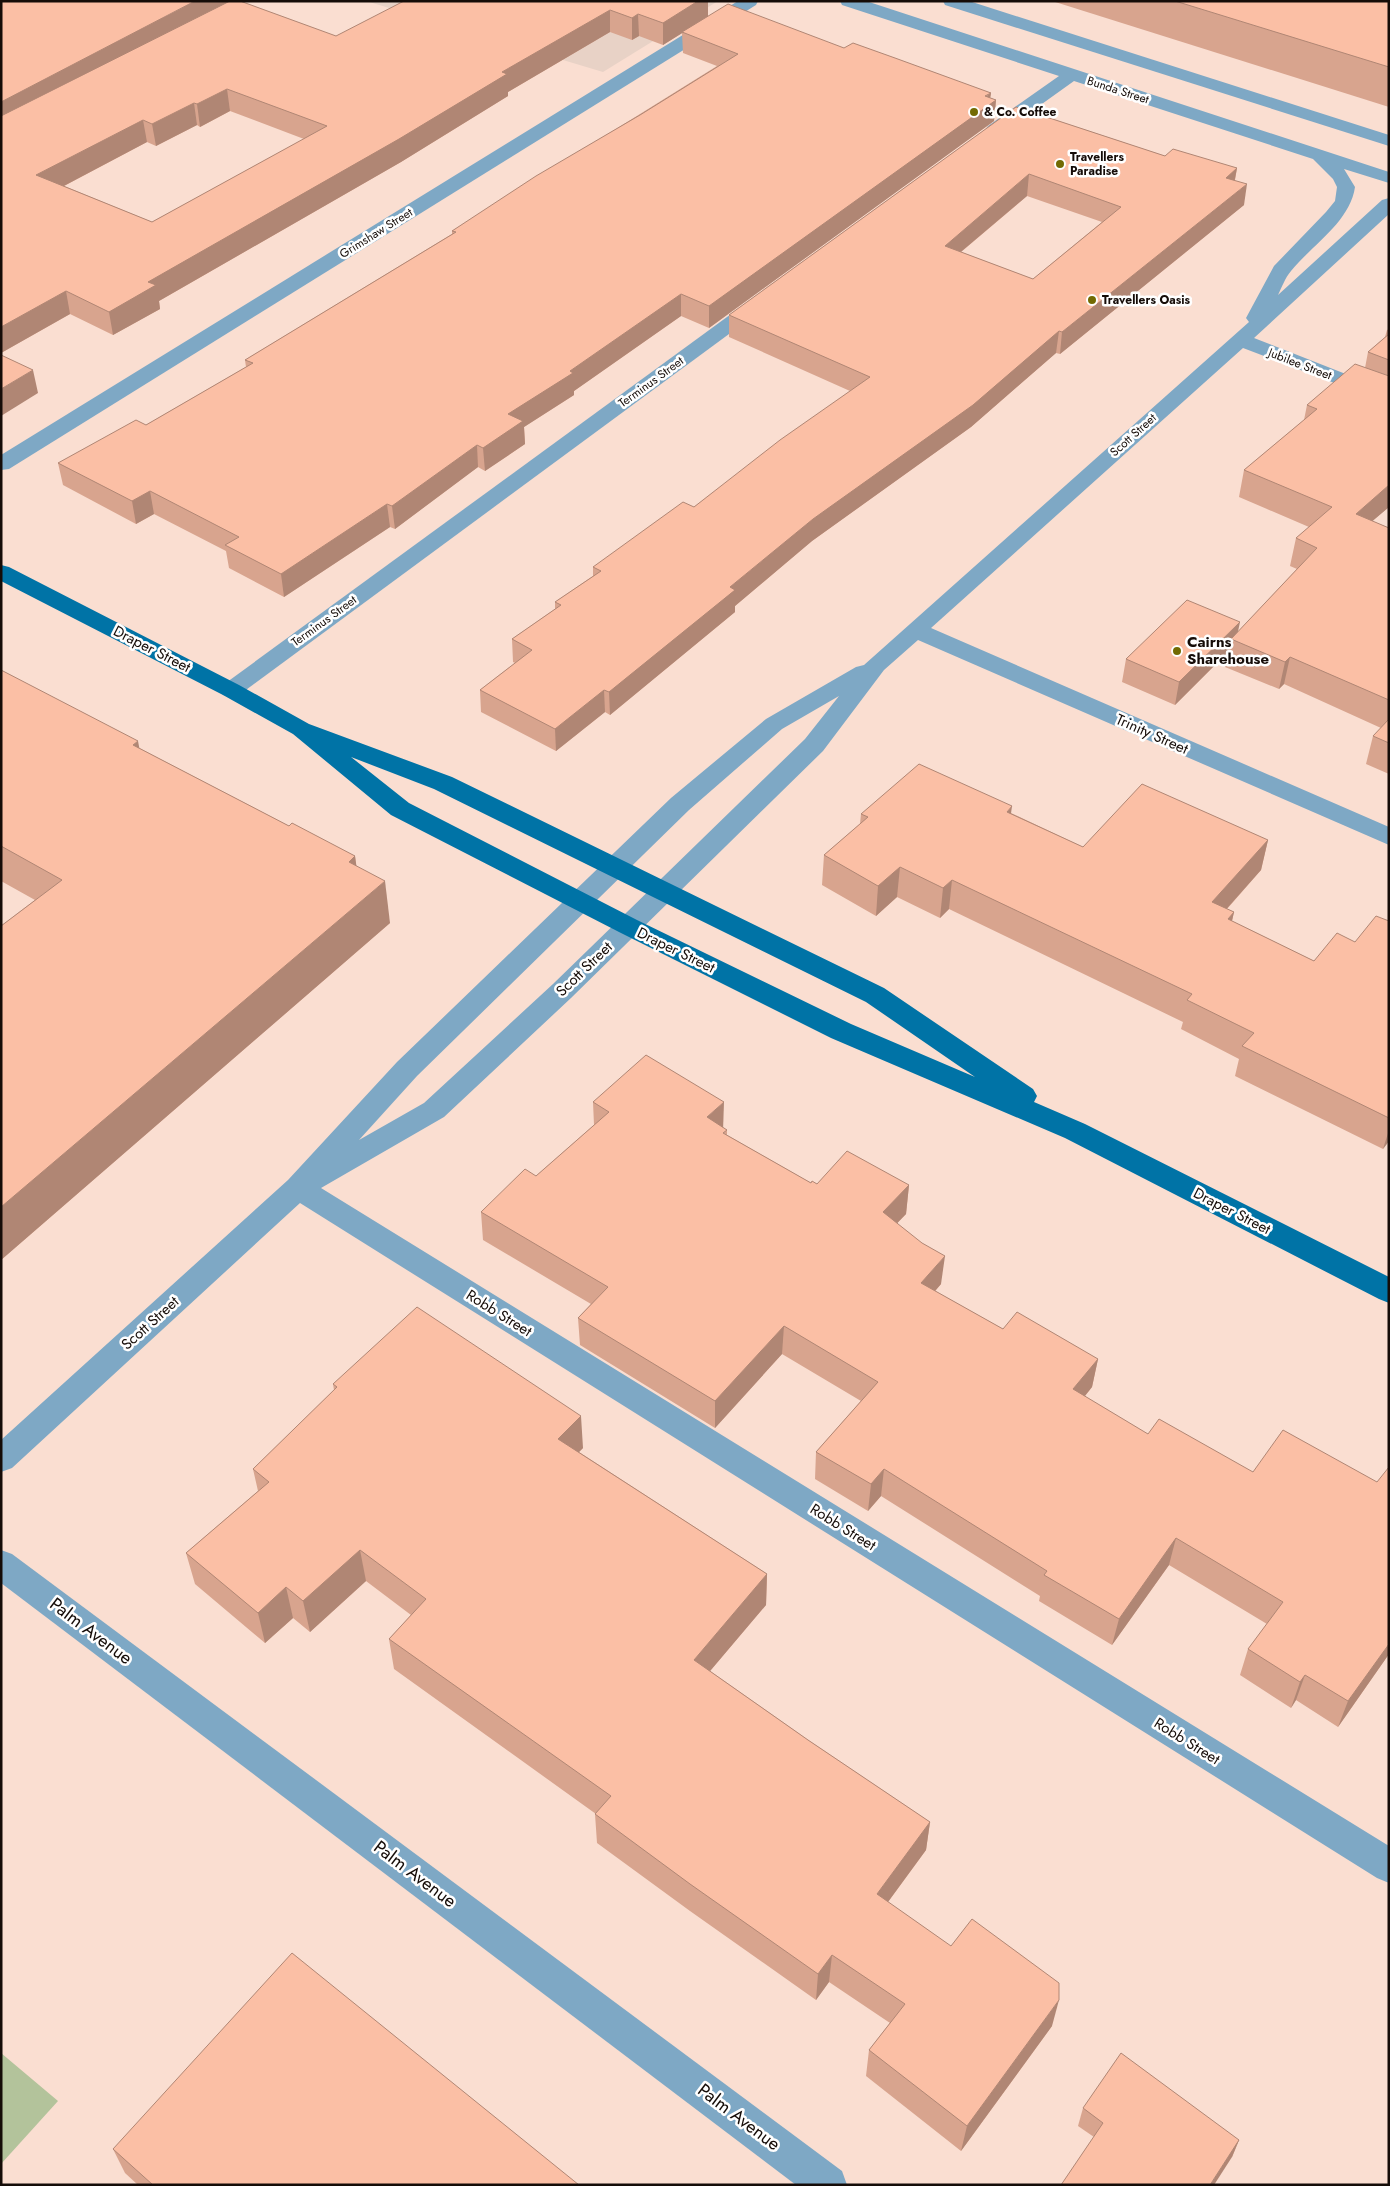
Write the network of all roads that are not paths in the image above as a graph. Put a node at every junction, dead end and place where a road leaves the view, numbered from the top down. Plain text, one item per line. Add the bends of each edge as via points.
1 (750, 1) edge
2 (848, 1) edge
3 (951, 1) edge
4 (973, 9) junction
5 (970, 42) junction
6 (1071, 74) junction
7 (1389, 141) edge
8 (977, 143) edge
9 (1318, 154) junction
10 (1389, 178) edge
11 (1389, 204) edge
12 (776, 290) edge
13 (1244, 336) junction
14 (1389, 398) edge
15 (1, 464) edge
16 (1, 572) edge
17 (916, 630) junction
18 (876, 665) junction
19 (231, 690) junction
20 (301, 729) junction
21 (1389, 838) edge
22 (615, 867) junction
23 (664, 891) junction
24 (580, 901) junction
25 (628, 926) junction
26 (1075, 1131) junction
27 (298, 1188) junction
28 (1389, 1291) edge
29 (1, 1459) edge
30 (1, 1564) edge
31 (1389, 1866) edge
32 (828, 2185) edge

1 - 15 street, Grimshaw Street
2 - 5 street, Bunda Street
3 - 4 street
4 - 5 street via 964,17 962,24
4 - 7 street
5 - 6 street, Bunda Street
6 - 8 street
6 - 9 street, Bunda Street
9 - 10 street, Bunda Street
9 - 13 street via 1341,177 1346,187 1344,201 1281,270
11 - 13 street, Scott Street
12 - 19 street, Terminus Street
13 - 14 street, Jubilee Street
13 - 17 street, Scott Street
16 - 19 main road, Draper Street
17 - 18 street, Scott Street
17 - 21 street, Trinity Street
18 - 22 street, Scott Street via 774,724 680,804
18 - 23 street, Scott Street via 814,745
19 - 20 main road, Draper Street
20 - 22 main road, Draper Street via 443,783
20 - 24 main road, Draper Street via 400,810
22 - 23 main road, Draper Street
22 - 24 street, Scott Street
23 - 25 street, Scott Street
23 - 26 main road, Draper Street via 875,995
24 - 25 main road, Draper Street
24 - 27 street, Scott Street via 407,1069
25 - 26 main road, Draper Street via 841,1031
25 - 27 street, Scott Street via 434,1110
26 - 28 main road, Draper Street
27 - 29 street, Scott Street
27 - 31 street, Robb Street
30 - 32 street, Palm Avenue

